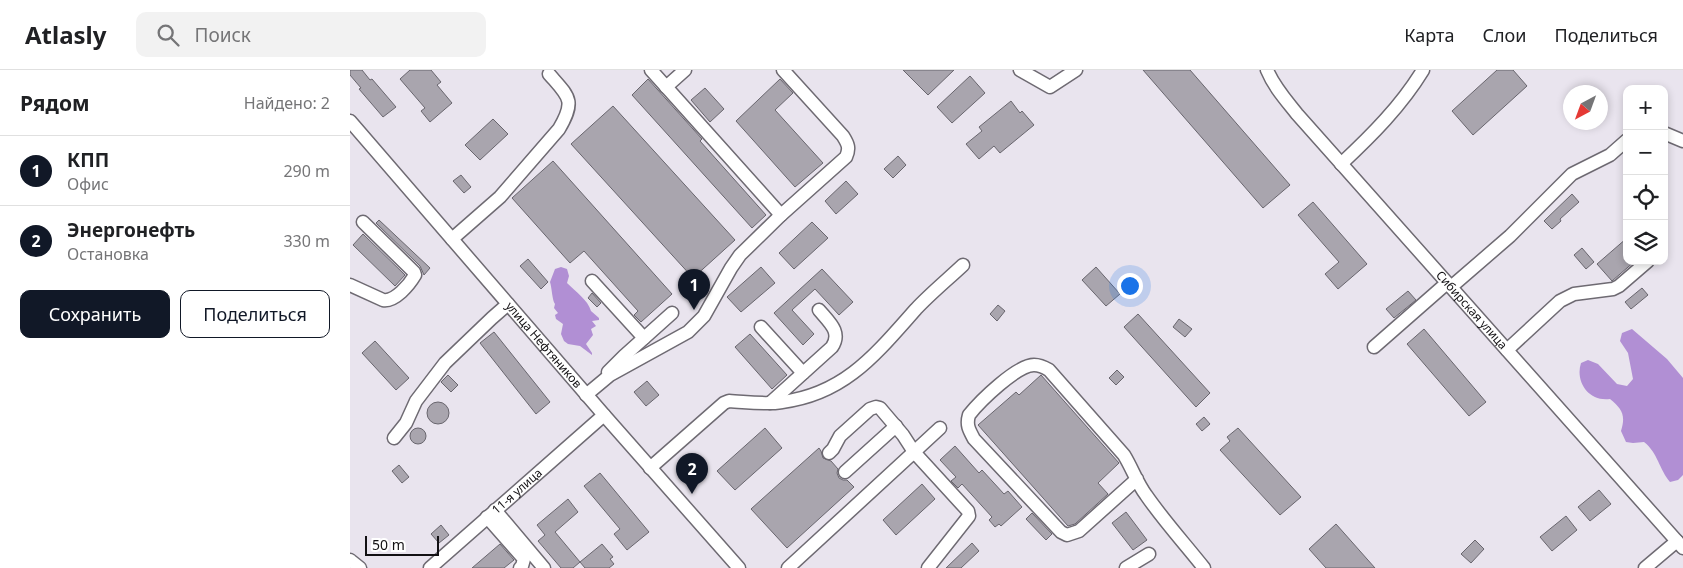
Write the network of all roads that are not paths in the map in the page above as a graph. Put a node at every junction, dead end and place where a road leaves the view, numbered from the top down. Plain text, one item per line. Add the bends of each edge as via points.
1 (651, 70) edge
2 (685, 70) edge
3 (783, 70) edge
4 (1020, 70) edge
5 (1076, 70) edge
6 (1266, 70) edge
7 (1423, 70) edge
8 (548, 74) dead end
9 (666, 87) junction
10 (350, 121) edge
11 (1668, 135) edge
12 (1683, 141) edge
13 (1623, 144) edge
14 (1341, 164) junction
15 (781, 215) junction
16 (363, 222) dead end
17 (452, 239) junction
18 (963, 265) dead end
19 (1644, 265) edge
20 (592, 281) dead end
21 (350, 284) edge
22 (1449, 285) junction
23 (508, 304) junction
24 (819, 310) dead end
25 (672, 313) dead end
26 (761, 327) dead end
27 (644, 338) junction
28 (1374, 347) dead end
29 (1507, 350) junction
30 (803, 373) junction
31 (602, 380) junction
32 (586, 395) junction
33 (770, 403) junction
34 (604, 415) junction
35 (896, 426) junction
36 (940, 428) dead end
37 (394, 438) dead end
38 (914, 452) junction
39 (828, 453) dead end
40 (650, 468) junction
41 (845, 472) dead end
42 (1137, 479) junction
43 (491, 513) junction
44 (1680, 545) edge
45 (1149, 554) dead end
46 (350, 560) edge
47 (731, 565) edge
48 (434, 567) edge
49 (360, 568) edge
50 (520, 568) edge
51 (544, 568) edge
52 (788, 568) edge
53 (928, 568) edge
54 (1126, 568) edge
55 (1204, 568) edge
56 (1645, 568) edge

1 - 9 street
2 - 9 street
3 - 15 street via 843,136 849,150 846,157
4 - 5 street via 1050,87
6 - 14 street, Сибирская улица via 1282,95
7 - 14 street via 1397,108
8 - 17 street via 566,94 569,102 566,117 500,197
9 - 15 street
10 - 17 street, улица Нефтяников
11 - 12 street
13 - 22 street via 1610,155 1572,174 1510,236
14 - 22 street, Сибирская улица
15 - 31 street via 740,255 707,312 688,332
16 - 21 street via 415,275 388,301
17 - 23 street, улица Нефтяников
18 - 33 street via 847,379 813,395
19 - 29 street via 1613,289 1574,294 1560,301
20 - 27 street
22 - 28 street
22 - 29 street, Сибирская улица
23 - 32 street, улица Нефтяников
23 - 37 street via 445,364 416,401 406,423
24 - 30 street via 835,329 836,342
25 - 27 street
26 - 30 street
27 - 31 street
29 - 44 street, Сибирская улица
30 - 33 street
31 - 32 street
32 - 34 street, улица Нефтяников
33 - 40 street via 724,402
34 - 40 street, улица Нефтяников
34 - 43 street, 11-я улица
35 - 38 street
35 - 39 street via 880,408 870,409 840,436
35 - 41 street
36 - 38 street
38 - 52 street
38 - 53 street via 968,511 969,516
40 - 47 street, улица Нефтяников
42 - 42 street via 1124,455 1042,366 1033,364 1017,370 969,415 968,429 974,439 1060,532 1067,535 1079,531
42 - 55 street via 1145,494
43 - 48 street, 11-я улица
43 - 50 street via 524,559
43 - 51 street
44 - 56 street
45 - 54 street
46 - 49 street

